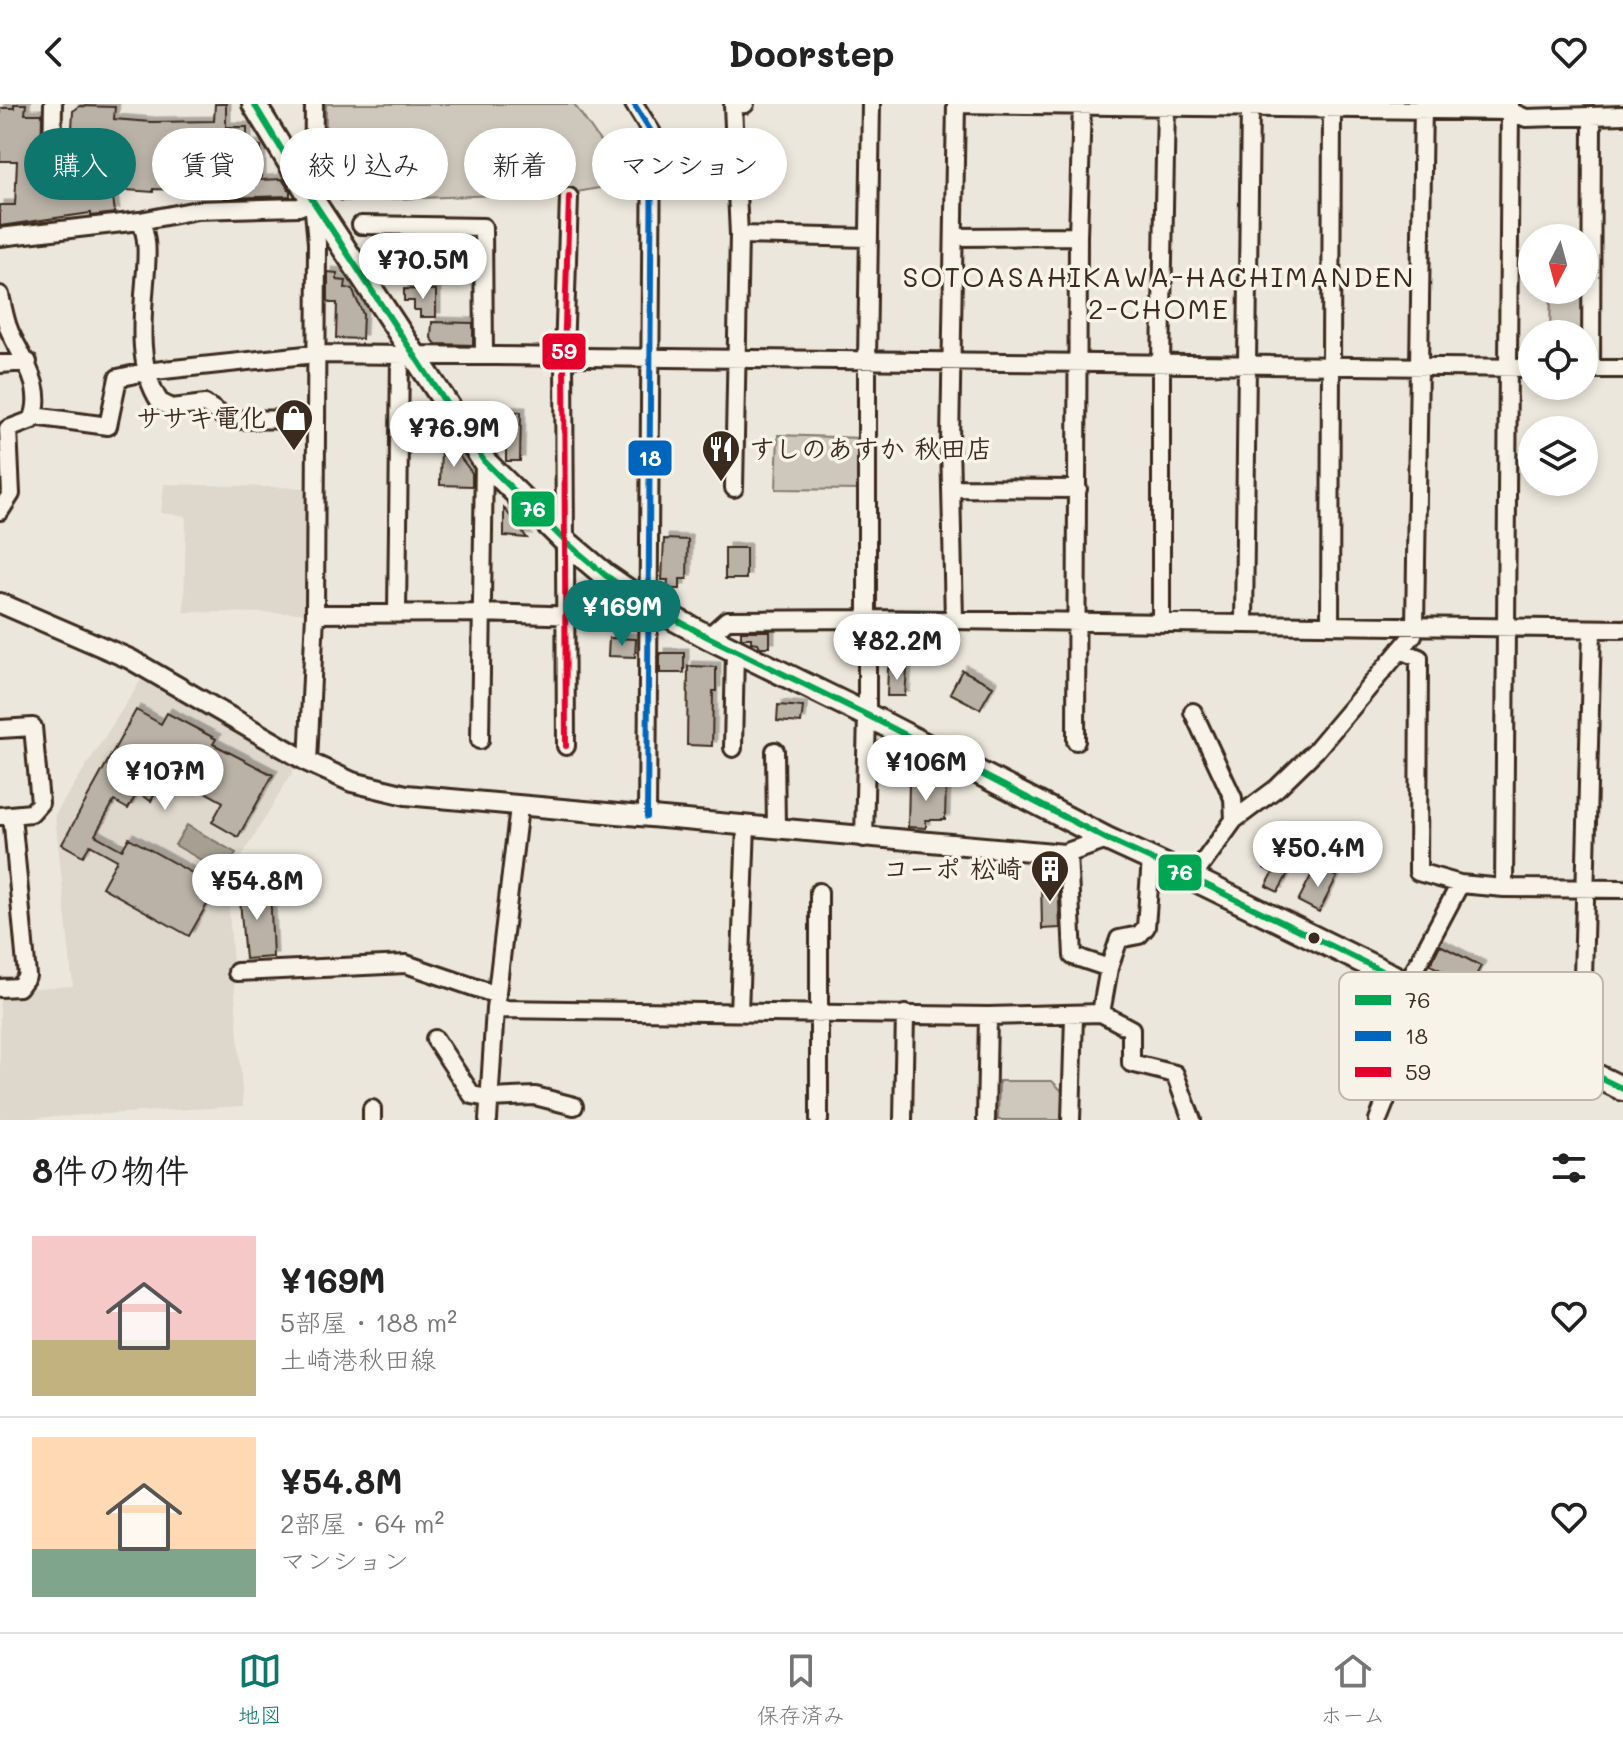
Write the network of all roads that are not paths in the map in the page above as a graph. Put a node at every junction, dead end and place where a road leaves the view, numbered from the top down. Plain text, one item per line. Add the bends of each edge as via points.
1 (53, 104) edge
2 (254, 104) edge
3 (314, 104) edge
4 (634, 104) edge
5 (745, 104) edge
6 (871, 104) edge
7 (956, 104) edge
8 (1002, 104) edge
9 (1082, 105) edge
10 (1166, 106) edge
11 (1250, 106) edge
12 (1332, 106) edge
13 (1423, 107) edge
14 (1510, 108) edge
15 (1623, 115) edge
16 (1592, 117) junction
17 (53, 128) edge
18 (569, 200) edge
19 (313, 201) junction
20 (140, 221) junction
21 (361, 225) dead end
22 (739, 235) junction
23 (1078, 236) junction
24 (0, 237) edge
25 (954, 237) junction
26 (869, 238) junction
27 (0, 295) edge
28 (1588, 320) edge
29 (315, 354) junction
30 (408, 355) junction
31 (484, 355) junction
32 (564, 356) junction
33 (649, 358) junction
34 (735, 358) junction
35 (867, 360) junction
36 (952, 361) junction
37 (28, 362) junction
38 (1078, 362) junction
39 (1161, 363) junction
40 (0, 364) edge
41 (1246, 365) junction
42 (1330, 365) junction
43 (1419, 367) junction
44 (1508, 368) junction
45 (1518, 368) edge
46 (1598, 369) edge
47 (1623, 369) edge
48 (145, 372) junction
49 (34, 416) junction
50 (315, 419) junction
51 (484, 461) junction
52 (734, 488) dead end
53 (951, 488) junction
54 (1078, 489) junction
55 (0, 511) edge
56 (566, 542) junction
57 (0, 603) edge
58 (648, 612) junction
59 (397, 613) junction
60 (480, 613) junction
61 (315, 614) junction
62 (566, 615) junction
63 (867, 619) junction
64 (954, 620) junction
65 (1078, 622) junction
66 (1161, 623) junction
67 (1244, 624) junction
68 (1330, 625) junction
69 (1415, 626) junction
70 (1506, 627) junction
71 (1592, 629) junction
72 (1623, 629) edge
73 (708, 637) junction
74 (1400, 650) junction
75 (735, 651) junction
76 (1193, 712) dead end
77 (867, 715) junction
78 (0, 729) edge
79 (480, 740) dead end
80 (1076, 741) dead end
81 (566, 746) dead end
82 (733, 748) dead end
83 (775, 751) dead end
84 (308, 762) junction
85 (519, 807) junction
86 (6, 816) edge
87 (647, 817) junction
88 (1234, 820) junction
89 (746, 825) junction
90 (776, 828) junction
91 (864, 838) junction
92 (1107, 839) junction
93 (1068, 853) junction
94 (1151, 859) junction
95 (1192, 878) junction
96 (1460, 884) junction
97 (1504, 888) junction
98 (1587, 889) junction
99 (1623, 889) edge
100 (819, 892) dead end
101 (1109, 968) junction
102 (237, 972) dead end
103 (1387, 972) edge
104 (1413, 972) edge
105 (1584, 972) edge
106 (0, 988) edge
107 (496, 1002) junction
108 (739, 1012) junction
109 (819, 1013) junction
110 (1101, 1013) junction
111 (905, 1014) junction
112 (988, 1016) junction
113 (1074, 1016) junction
114 (435, 1039) dead end
115 (1603, 1079) edge
116 (1623, 1089) edge
117 (488, 1098) junction
118 (1386, 1100) edge
119 (574, 1106) dead end
120 (488, 1120) edge
121 (819, 1120) edge
122 (903, 1120) edge
123 (986, 1120) edge
124 (1071, 1120) edge
125 (1192, 1120) edge
126 (1378, 1120) edge

1 - 17 street
2 - 19 main road
3 - 19 street
4 - 33 street via 652,133
5 - 22 street via 733,105
6 - 26 street
7 - 8 street
7 - 25 street
8 - 9 street
9 - 10 street
9 - 23 street
10 - 11 street
10 - 39 street
11 - 12 street
11 - 41 street
12 - 13 street
12 - 42 street
13 - 14 street
13 - 43 street
14 - 16 street via 1526,118
14 - 44 street
15 - 16 street
16 - 28 street
18 - 32 street
19 - 20 street via 299,207 197,210
19 - 29 street
19 - 30 main road
20 - 24 street
20 - 48 street via 147,253
21 - 31 street via 483,227
22 - 26 street
22 - 34 street
23 - 25 street
23 - 38 street
25 - 36 street
26 - 35 street
27 - 37 street via 9,331
29 - 30 street
29 - 48 street
29 - 50 street
30 - 31 street
30 - 51 main road
30 - 59 street
31 - 32 street
32 - 33 street
32 - 56 street
33 - 34 street
33 - 58 street
34 - 35 street
34 - 52 street
35 - 36 street
35 - 63 street
36 - 38 street
36 - 53 street
37 - 40 street
37 - 49 street via 38,405
38 - 39 street
38 - 54 street
39 - 41 street
39 - 66 street
41 - 42 street
41 - 67 street
42 - 43 street
42 - 68 street
43 - 44 street
43 - 69 street
44 - 45 street
44 - 70 street
46 - 47 street
48 - 49 street via 118,378 108,426
48 - 50 street via 160,402 172,408 205,404 229,420
49 - 55 street via 8,429 11,494
50 - 61 street
51 - 56 main road
51 - 60 street
53 - 54 street
53 - 64 street
54 - 65 street
56 - 58 main road
56 - 62 street
57 - 84 street via 130,659
58 - 62 street
58 - 73 main road
58 - 87 street
59 - 60 street
59 - 61 street
60 - 62 street
60 - 79 street
61 - 84 street
62 - 81 street
63 - 64 street
63 - 73 street via 727,620
63 - 77 street
64 - 65 street
65 - 66 street
65 - 80 street
66 - 67 street
67 - 68 street
68 - 69 street
69 - 70 street
69 - 74 street
70 - 71 street
70 - 97 street
71 - 72 street
71 - 98 street
73 - 75 main road
74 - 88 street via 1316,750
74 - 96 street via 1419,658 1418,872
75 - 77 main road
75 - 82 street
76 - 88 street via 1233,798
77 - 91 street
77 - 92 main road
78 - 86 street via 33,727 40,803 31,813
83 - 90 street
84 - 85 street via 352,782 406,795
85 - 87 street
85 - 107 street
86 - 106 street via 27,976 19,987
87 - 89 street
88 - 95 street
89 - 90 street
89 - 108 street
90 - 91 street
91 - 93 street
92 - 93 street
92 - 94 main road
93 - 101 street via 1073,956
94 - 95 main road
94 - 101 street via 1146,927 1139,935 1119,939
95 - 103 main road
96 - 97 street
96 - 104 street
97 - 98 street
98 - 99 street
98 - 105 street
100 - 109 street
101 - 110 street
102 - 107 street via 406,964
107 - 108 street
107 - 117 street
108 - 109 street
109 - 111 street
109 - 121 street
110 - 113 street
110 - 125 street via 1131,1029 1131,1063 1175,1074
111 - 112 street
111 - 122 street
112 - 113 street
112 - 123 street
113 - 124 street
114 - 117 street via 472,1095
115 - 116 main road
117 - 119 street via 535,1096
117 - 120 street
118 - 126 street

